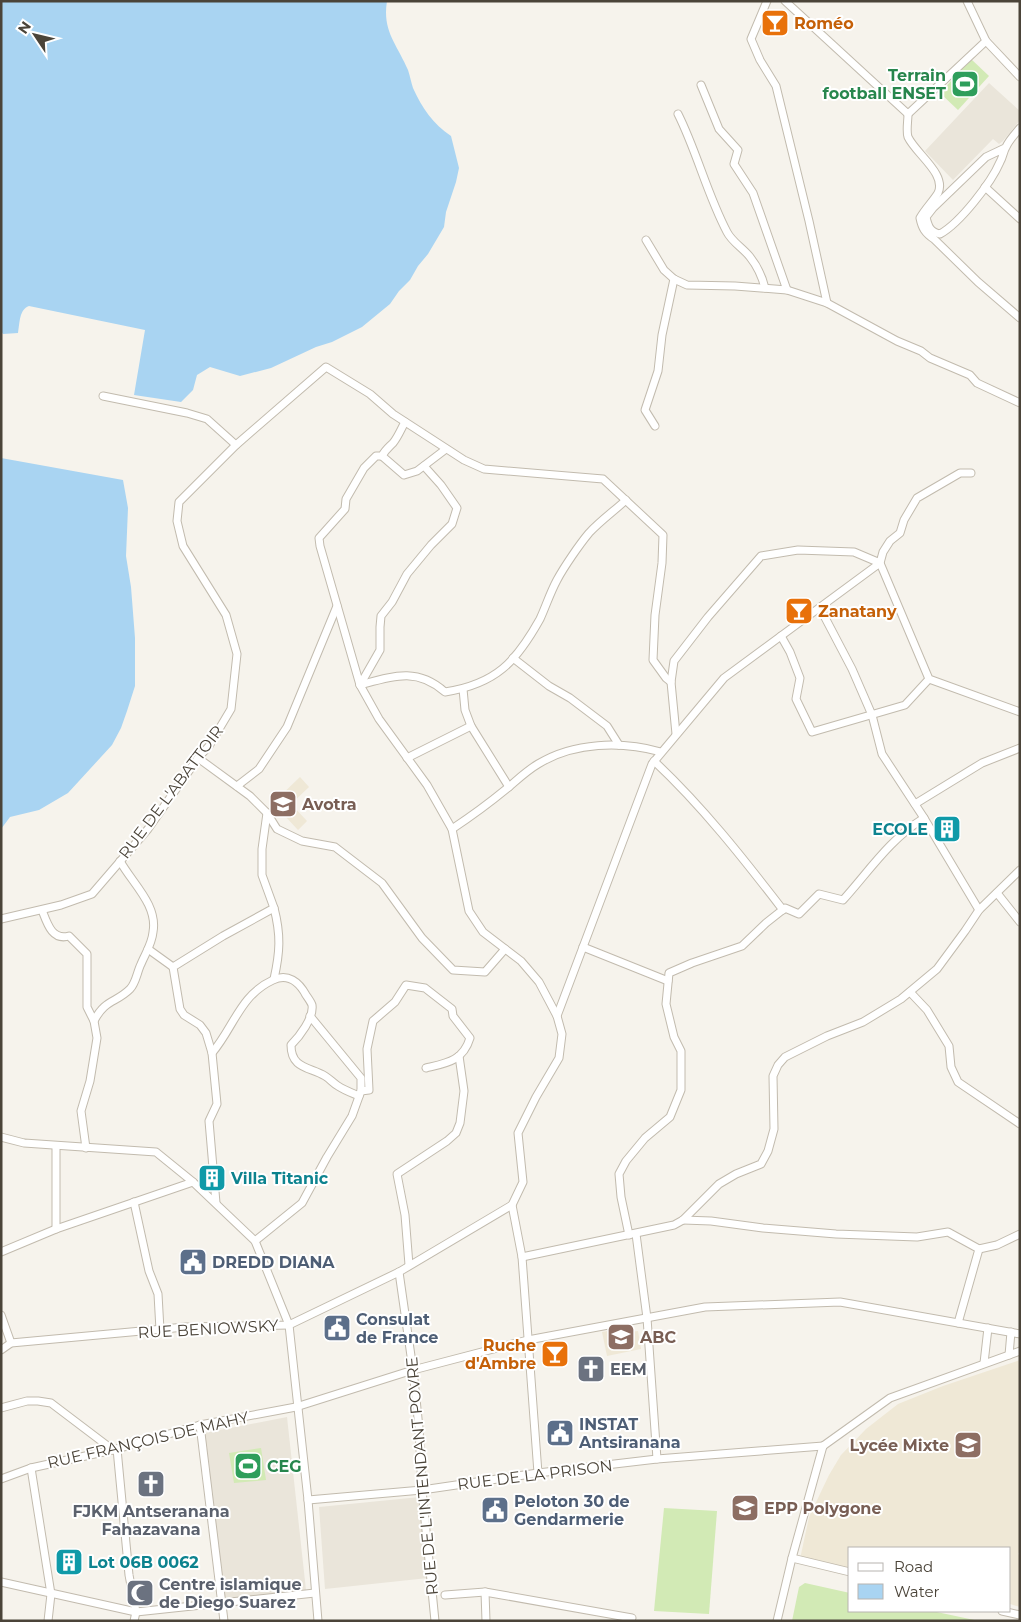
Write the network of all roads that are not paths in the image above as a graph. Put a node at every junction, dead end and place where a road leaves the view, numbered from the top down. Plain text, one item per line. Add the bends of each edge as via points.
1 (767, 1) edge
2 (785, 1) edge
3 (967, 1) edge
4 (986, 41) junction
5 (1020, 77) edge
6 (701, 85) dead end
7 (678, 114) dead end
8 (908, 114) junction
9 (1020, 128) edge
10 (1005, 148) junction
11 (985, 187) junction
12 (1020, 219) edge
13 (646, 240) dead end
14 (674, 279) junction
15 (765, 288) junction
16 (787, 290) junction
17 (827, 303) junction
18 (1020, 318) edge
19 (103, 396) dead end
20 (1020, 404) edge
21 (405, 422) junction
22 (655, 426) dead end
23 (236, 445) junction
24 (446, 448) junction
25 (382, 456) junction
26 (424, 466) junction
27 (971, 473) dead end
28 (626, 500) junction
29 (880, 563) junction
30 (337, 606) junction
31 (820, 608) junction
32 (781, 636) junction
33 (513, 658) junction
34 (929, 679) junction
35 (671, 682) junction
36 (360, 685) junction
37 (463, 689) junction
38 (1020, 712) edge
39 (872, 715) junction
40 (471, 726) junction
41 (676, 734) junction
42 (619, 745) junction
43 (1020, 748) edge
44 (661, 752) junction
45 (198, 758) junction
46 (407, 758) junction
47 (654, 762) junction
48 (237, 786) junction
49 (509, 787) junction
50 (915, 804) junction
51 (267, 812) junction
52 (924, 818) junction
53 (452, 829) junction
54 (120, 861) junction
55 (1020, 870) edge
56 (997, 893) junction
57 (274, 908) junction
58 (42, 910) junction
59 (783, 910) junction
60 (979, 910) junction
61 (1, 919) edge
62 (1020, 922) edge
63 (583, 947) junction
64 (148, 949) junction
65 (505, 949) junction
66 (173, 967) junction
67 (274, 979) junction
68 (668, 981) junction
69 (910, 992) junction
70 (310, 1016) junction
71 (557, 1016) junction
72 (94, 1021) junction
73 (212, 1052) junction
74 (459, 1056) junction
75 (426, 1068) dead end
76 (360, 1094) junction
77 (1020, 1124) edge
78 (1, 1137) edge
79 (56, 1146) junction
80 (86, 1148) junction
81 (193, 1182) junction
82 (134, 1202) junction
83 (216, 1203) junction
84 (512, 1205) junction
85 (683, 1220) junction
86 (56, 1229) junction
87 (633, 1234) junction
88 (1020, 1234) edge
89 (255, 1241) junction
90 (979, 1249) junction
91 (1, 1252) edge
92 (522, 1257) junction
93 (410, 1265) junction
94 (400, 1272) junction
95 (1, 1315) edge
96 (647, 1318) junction
97 (958, 1323) junction
98 (288, 1325) junction
99 (988, 1328) junction
100 (160, 1330) junction
101 (1011, 1332) junction
102 (1020, 1334) edge
103 (528, 1340) junction
104 (11, 1343) junction
105 (1, 1350) edge
106 (1020, 1351) edge
107 (1009, 1354) junction
108 (984, 1364) junction
109 (413, 1370) junction
110 (296, 1407) junction
111 (1, 1408) edge
112 (200, 1425) junction
113 (823, 1446) junction
114 (115, 1449) junction
115 (657, 1459) junction
116 (31, 1468) junction
117 (538, 1472) junction
118 (1, 1479) edge
119 (422, 1490) junction
120 (308, 1500) junction
121 (792, 1558) junction
122 (848, 1572) edge
123 (1, 1582) edge
124 (485, 1592) junction
125 (314, 1593) junction
126 (51, 1594) junction
127 (445, 1595) dead end
128 (222, 1603) junction
129 (136, 1612) junction
130 (1006, 1612) edge
131 (1020, 1615) edge
132 (632, 1618) dead end
133 (48, 1621) edge
134 (134, 1621) edge
135 (224, 1621) edge
136 (318, 1621) edge
137 (435, 1621) edge
138 (486, 1621) edge
139 (777, 1621) edge

1 - 17 street via 751,38 776,86
2 - 8 street
3 - 4 street
4 - 5 street
4 - 8 street
6 - 16 street via 719,129 738,150 734,164 753,193
7 - 15 street via 728,235 750,257 761,273
8 - 18 street via 907,134 940,181 938,192 920,218 922,227
9 - 10 street
10 - 11 street via 1001,162
10 - 11 street via 986,157 933,208 926,217 929,228 940,234 948,230
11 - 12 street
13 - 14 street via 664,270
14 - 15 street via 687,285
14 - 22 street via 658,370 645,410
15 - 16 street
16 - 17 street
17 - 20 street via 930,358 970,374 977,383
19 - 23 street via 207,419
21 - 23 street, RUE DE L'ABATTOIR via 370,394 326,367
21 - 24 street
21 - 25 street
23 - 45 street, RUE DE L'ABATTOIR via 180,502 177,521 183,546 226,615 237,654 231,709
24 - 26 street
24 - 28 street via 484,469 603,479
25 - 26 street via 404,475
25 - 30 street via 376,456 364,468 346,499 345,509 319,538
26 - 36 street via 457,508 452,524 407,574 381,616 380,650
27 - 29 street via 960,472 917,498 900,533 883,552
28 - 33 street via 589,534 557,580 540,619
28 - 35 street via 663,535 653,660
29 - 31 street
29 - 34 street
29 - 35 street via 854,552 798,550 761,556 674,661
30 - 36 street
30 - 48 street via 287,727 259,769
31 - 32 street
31 - 39 street
32 - 39 street via 800,678 796,699 812,732
32 - 41 street via 724,678
33 - 37 street via 500,672
33 - 42 street via 607,726
34 - 38 street
34 - 39 street via 905,705
35 - 41 street
36 - 37 street via 410,675 435,683 446,692
36 - 46 street via 378,719
37 - 40 street via 464,710
39 - 50 street via 882,754
40 - 46 street
40 - 49 street
41 - 44 street
42 - 44 street
42 - 49 street via 562,752 537,764
43 - 50 street via 982,764
44 - 47 street
45 - 48 street
45 - 54 street, RUE DE L'ABATTOIR via 148,829
46 - 53 street
47 - 59 street via 726,837
47 - 63 street
48 - 51 street
49 - 53 street
50 - 52 street
51 - 57 street via 262,875
51 - 65 street via 278,829 302,840 336,847 382,884 422,938 453,970 485,972
52 - 59 street via 892,841 843,900 819,894 799,914
52 - 60 street
53 - 65 street via 469,910 484,932
54 - 58 street, RUE DE L'ABATTOIR via 92,894
54 - 64 street via 142,894 154,920
55 - 56 street
56 - 60 street
56 - 62 street
57 - 66 street
57 - 67 street via 280,938
58 - 61 street, RUE DE L'ABATTOIR
58 - 72 street via 50,930 57,937 69,936 87,954 87,1007
59 - 68 street via 742,946 669,973
60 - 69 street via 937,969
63 - 68 street
63 - 71 street
64 - 66 street
64 - 72 street via 132,988 100,1009
65 - 71 street via 521,961 539,982
66 - 73 street via 180,1009 206,1033
67 - 70 street via 293,979 302,986 312,1005
67 - 73 street via 252,993 223,1041
68 - 87 street via 666,1004 681,1051 681,1090 670,1116 645,1138 619,1174
69 - 77 street via 927,1010 949,1046 951,1067 958,1082
69 - 85 street via 863,1022 827,1036 778,1065 773,1076 774,1129 761,1164 719,1184
70 - 76 street via 361,1078
70 - 76 street via 291,1045 291,1053 299,1065 326,1077 336,1086
71 - 84 street via 562,1034 559,1058 518,1133 523,1182
72 - 80 street via 97,1038 81,1111
73 - 83 street via 217,1104 209,1122
74 - 75 street via 453,1061
74 - 76 street via 467,1049 470,1038 453,1016 452,1009 425,988 406,986 395,1002 373,1021 367,1049 369,1090
74 - 93 street via 464,1091 456,1133 397,1174
76 - 89 street via 352,1116 302,1203
78 - 79 street
79 - 80 street
79 - 86 street
80 - 81 street via 156,1152
81 - 82 street
81 - 83 street
82 - 86 street
82 - 100 street via 149,1271 158,1294
83 - 89 street
84 - 92 street
84 - 93 street, RUE BENIOWSKY
85 - 87 street
85 - 90 street via 836,1234 917,1237 948,1232
86 - 91 street
87 - 92 street
87 - 96 street
88 - 90 street
89 - 98 street
90 - 97 street
92 - 103 street
93 - 94 street, RUE BENIOWSKY
94 - 98 street, RUE BENIOWSKY
94 - 109 street, RUE DE L'INTENDANT POVRE
95 - 104 street
96 - 97 street, RUE FRANÇOIS DE MAHY via 706,1307 840,1302
96 - 103 street, RUE FRANÇOIS DE MAHY
96 - 115 street
97 - 99 street, RUE FRANÇOIS DE MAHY
98 - 100 street, RUE BENIOWSKY
98 - 110 street
99 - 101 street, RUE FRANÇOIS DE MAHY
99 - 108 street
100 - 104 street, RUE BENIOWSKY
101 - 102 street, RUE FRANÇOIS DE MAHY
101 - 107 street
103 - 109 street, RUE FRANÇOIS DE MAHY
103 - 117 street
104 - 105 street
106 - 107 street
107 - 108 street
108 - 113 street via 890,1398
109 - 110 street, RUE FRANÇOIS DE MAHY
109 - 119 street, RUE DE L'INTENDANT POVRE
110 - 112 street, RUE FRANÇOIS DE MAHY
110 - 120 street
111 - 114 street via 28,1401 51,1403
112 - 114 street, RUE FRANÇOIS DE MAHY
112 - 128 street
113 - 115 street, RUE DE LA PRISON
113 - 121 street
114 - 116 street, RUE FRANÇOIS DE MAHY
114 - 129 street
115 - 117 street, RUE DE LA PRISON
116 - 118 street, RUE FRANÇOIS DE MAHY
116 - 126 street
117 - 119 street, RUE DE LA PRISON
119 - 120 street, RUE DE LA PRISON
119 - 137 street, RUE DE L'INTENDANT POVRE
120 - 125 street
121 - 122 street
121 - 139 street
123 - 126 street
124 - 127 street
124 - 132 street
124 - 138 street
125 - 128 street
125 - 136 street
126 - 129 street
126 - 133 street
128 - 129 street
128 - 135 street
129 - 134 street
130 - 131 street

